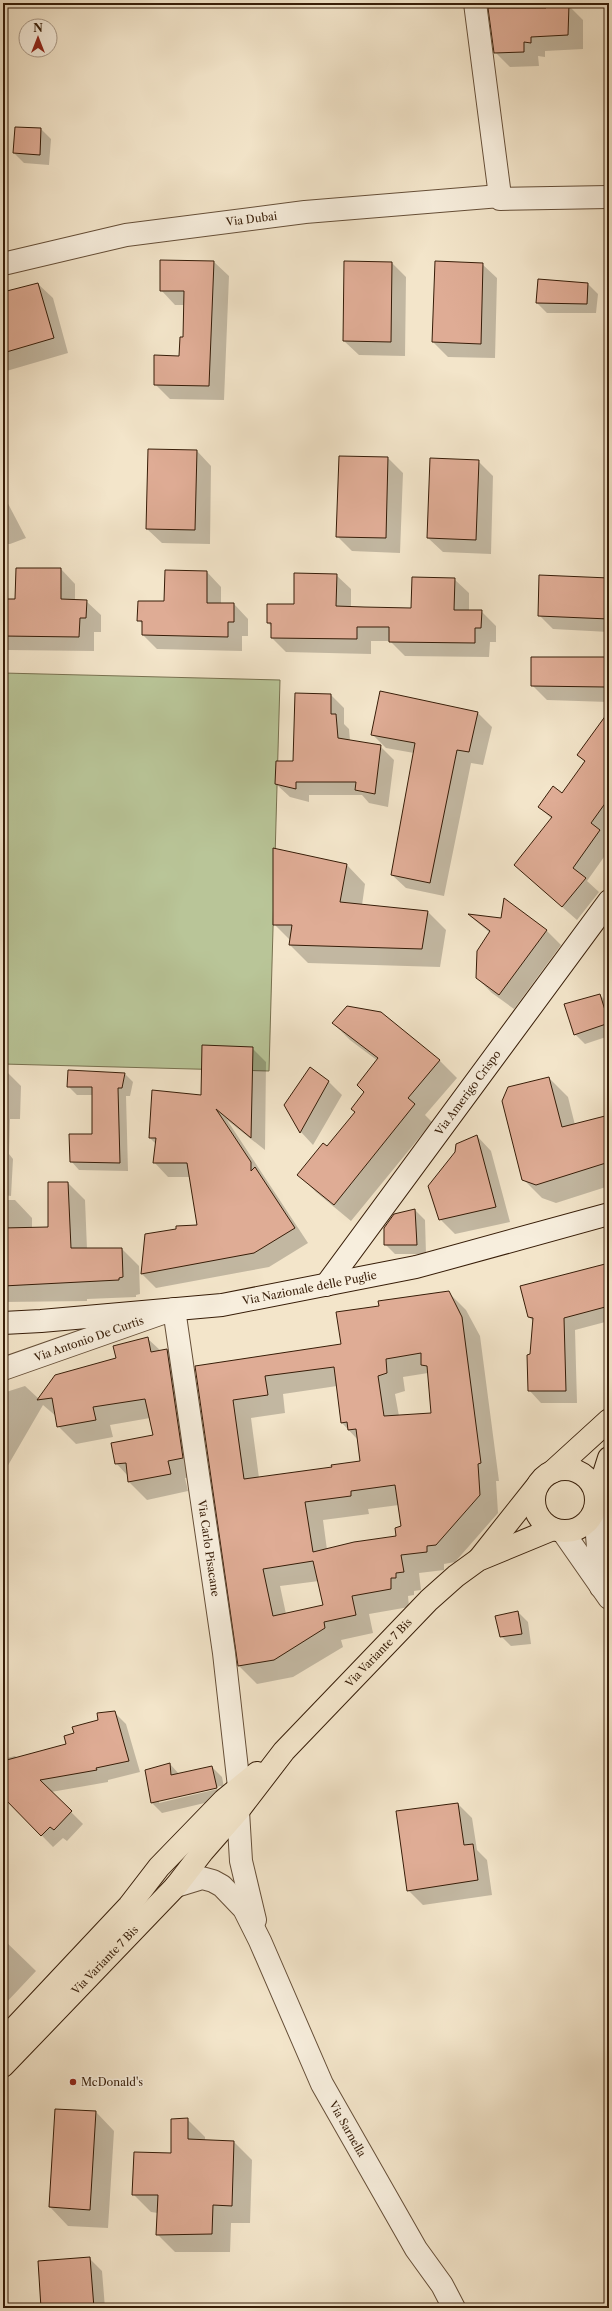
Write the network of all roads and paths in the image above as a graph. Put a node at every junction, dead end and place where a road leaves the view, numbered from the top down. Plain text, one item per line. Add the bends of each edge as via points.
1 (475, 3) edge
2 (609, 197) edge
3 (500, 198) junction
4 (3, 264) edge
5 (609, 901) edge
6 (609, 1214) edge
7 (326, 1285) junction
8 (174, 1309) junction
9 (3, 1322) edge
10 (3, 1369) edge
11 (609, 1420) edge
12 (609, 1458) edge
13 (544, 1479) junction
14 (595, 1504) junction
15 (558, 1530) junction
16 (478, 1560) junction
17 (605, 1593) edge
18 (284, 1751) junction
19 (239, 1788) junction
20 (238, 1811) junction
21 (203, 1851) junction
22 (241, 1860) junction
23 (176, 1886) junction
24 (129, 1906) junction
25 (260, 1940) junction
26 (3, 2040) edge
27 (3, 2066) edge
28 (454, 2308) edge

1 - 3 street
2 - 3 street, Via Dubai
3 - 4 street, Via Dubai via 305,212 126,235
5 - 7 street, Via Amerigo Crispo
6 - 7 street, Via Nazionale delle Puglie via 416,1267
7 - 8 street, Via Nazionale delle Puglie via 222,1305
8 - 9 street, Via Nazionale delle Puglie
8 - 10 street, Via Antonio De Curtis
8 - 19 street, Via Carlo Pisacane via 224,1653
11 - 13 main road, Via Variante 7 Bis
12 - 14 main road
13 - 14 main road via 567,1470 581,1474 591,1485
13 - 15 main road via 534,1495 535,1511 544,1524
13 - 16 main road, Via Variante 7 Bis
14 - 15 main road via 590,1518 583,1526 573,1531
14 - 17 street
15 - 16 main road, Via Variante 7 Bis
15 - 17 street
16 - 18 main road, Via Variante 7 Bis via 456,1576 408,1620
18 - 19 main road, Via Variante 7 Bis
18 - 20 main road, Via Variante 7 Bis
19 - 24 main road, Via Variante 7 Bis via 224,1800 159,1867
20 - 21 main road, Via Variante 7 Bis
20 - 22 street
21 - 22 street via 220,1847 232,1851
21 - 23 main road, Via Variante 7 Bis
21 - 24 main road, Via Variante 7 Bis
22 - 25 street
23 - 25 street via 202,1878 222,1886 244,1909
23 - 27 main road, Via Variante 7 Bis
24 - 26 main road, Via Variante 7 Bis
25 - 28 street, Via Sarnella via 322,2084 416,2249 442,2285

